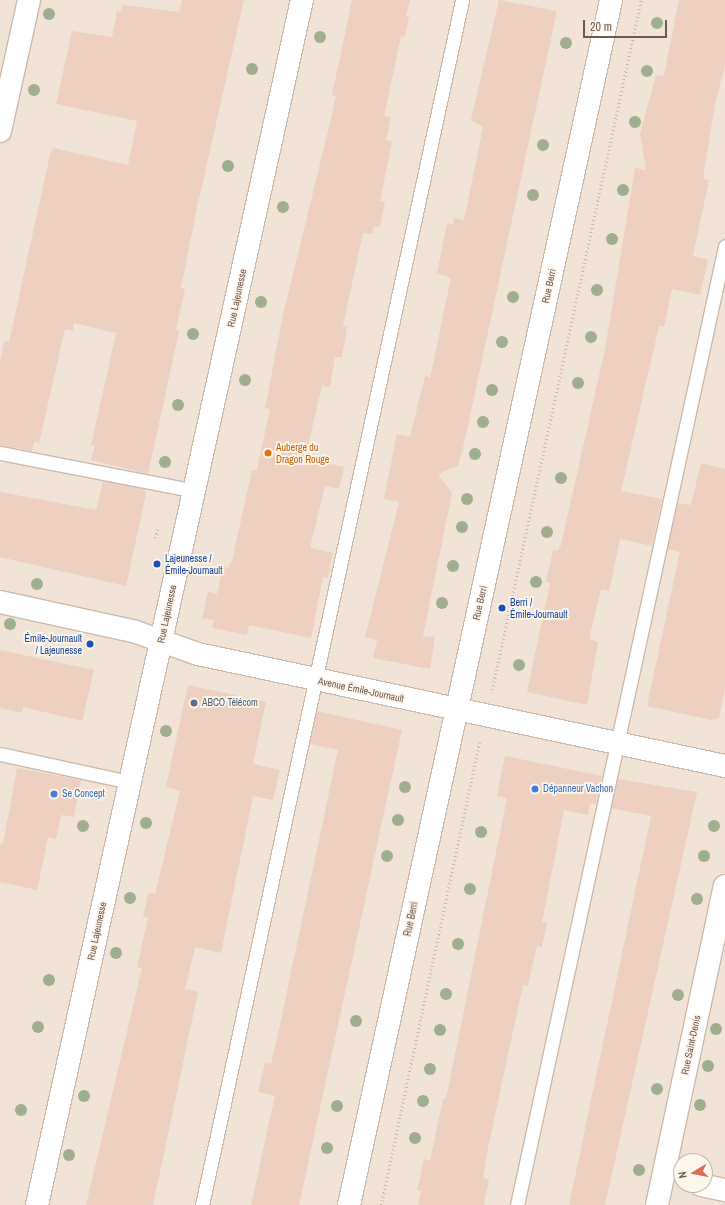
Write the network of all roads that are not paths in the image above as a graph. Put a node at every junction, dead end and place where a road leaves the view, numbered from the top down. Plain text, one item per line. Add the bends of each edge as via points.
1 (29, 0) edge
2 (302, 0) edge
3 (462, 0) edge
4 (611, 0) edge
5 (0, 131) edge
6 (725, 246) edge
7 (0, 453) edge
8 (195, 491) junction
9 (0, 602) edge
10 (161, 641) junction
11 (316, 680) junction
12 (456, 710) junction
13 (617, 744) junction
14 (0, 754) edge
15 (725, 766) edge
16 (130, 782) junction
17 (725, 886) edge
18 (672, 1178) edge
19 (713, 1188) edge
20 (725, 1190) edge
21 (37, 1205) edge
22 (202, 1205) edge
23 (350, 1205) edge
24 (517, 1205) edge
25 (656, 1205) edge

1 - 5 main road
2 - 8 main road, Rue Lajeunesse
3 - 11 lane
4 - 12 main road, Rue Berri
6 - 13 lane
7 - 8 lane
8 - 10 main road, Rue Lajeunesse
9 - 10 main road, Avenue Émile-Journault
10 - 11 main road, Avenue Émile-Journault via 198,654
10 - 16 main road, Rue Lajeunesse
11 - 12 main road, Avenue Émile-Journault
11 - 22 lane
12 - 13 main road, Avenue Émile-Journault
12 - 23 main road, Rue Berri
13 - 15 main road, Avenue Émile-Journault
13 - 24 lane
14 - 16 lane
16 - 21 main road, Rue Lajeunesse
17 - 18 main road, Rue Saint-Denis
18 - 25 main road, Rue Saint-Denis
19 - 20 main road

